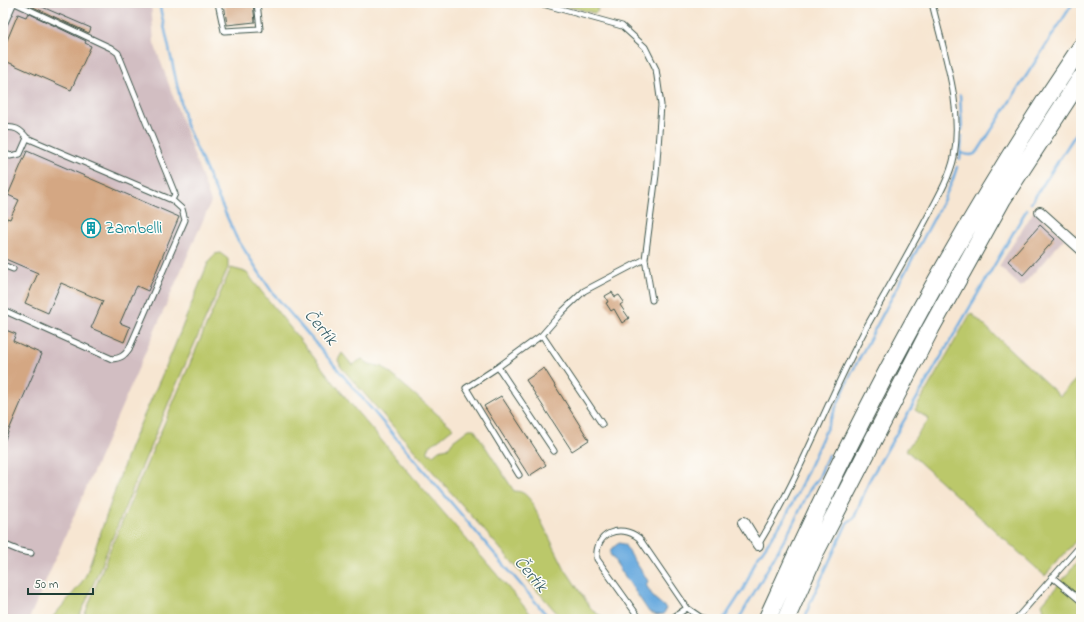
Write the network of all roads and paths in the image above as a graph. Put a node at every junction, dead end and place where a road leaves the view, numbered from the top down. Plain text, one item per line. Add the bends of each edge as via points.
1 (11, 3) edge
2 (15, 3) edge
3 (218, 3) edge
4 (257, 3) edge
5 (539, 3) edge
6 (932, 3) edge
7 (3, 21) edge
8 (1081, 47) edge
9 (1081, 78) edge
10 (3, 128) edge
11 (27, 138) junction
12 (3, 152) edge
13 (172, 200) junction
14 (1040, 212) dead end
15 (1081, 249) edge
16 (645, 259) junction
17 (3, 265) edge
18 (13, 270) dead end
19 (652, 300) dead end
20 (3, 310) edge
21 (542, 335) junction
22 (498, 367) junction
23 (602, 424) dead end
24 (554, 451) dead end
25 (519, 475) dead end
26 (744, 522) dead end
27 (3, 544) edge
28 (758, 545) joint
29 (1081, 545) edge
30 (31, 553) dead end
31 (1052, 577) junction
32 (1081, 601) edge
33 (687, 608) junction
34 (640, 619) edge
35 (671, 619) edge
36 (703, 619) edge
37 (767, 619) edge
38 (786, 619) edge
39 (1016, 619) edge

1 - 7 street
2 - 13 lane via 118,53 175,194
3 - 4 lane via 224,31 260,29
5 - 16 lane via 622,26 645,47 656,69 661,106 656,175
6 - 28 lane via 954,93 956,124 953,160 938,197 867,327 806,457
8 - 37 highway via 1023,134 916,316 801,543
9 - 38 highway via 1003,198 931,328 816,551
10 - 11 lane via 11,126 22,131
11 - 12 lane via 20,154 10,156
11 - 13 lane
13 - 20 lane via 182,209 185,220 124,356 112,359
14 - 15 street
16 - 19 lane
16 - 21 lane via 584,291
17 - 18 lane
21 - 22 lane
21 - 23 lane
22 - 24 lane
22 - 25 lane via 466,388
26 - 28 street
27 - 30 lane
29 - 31 lane
31 - 32 lane
31 - 39 lane
33 - 34 lane via 639,538 620,529 610,533 596,550 598,559
33 - 35 lane
33 - 36 lane

